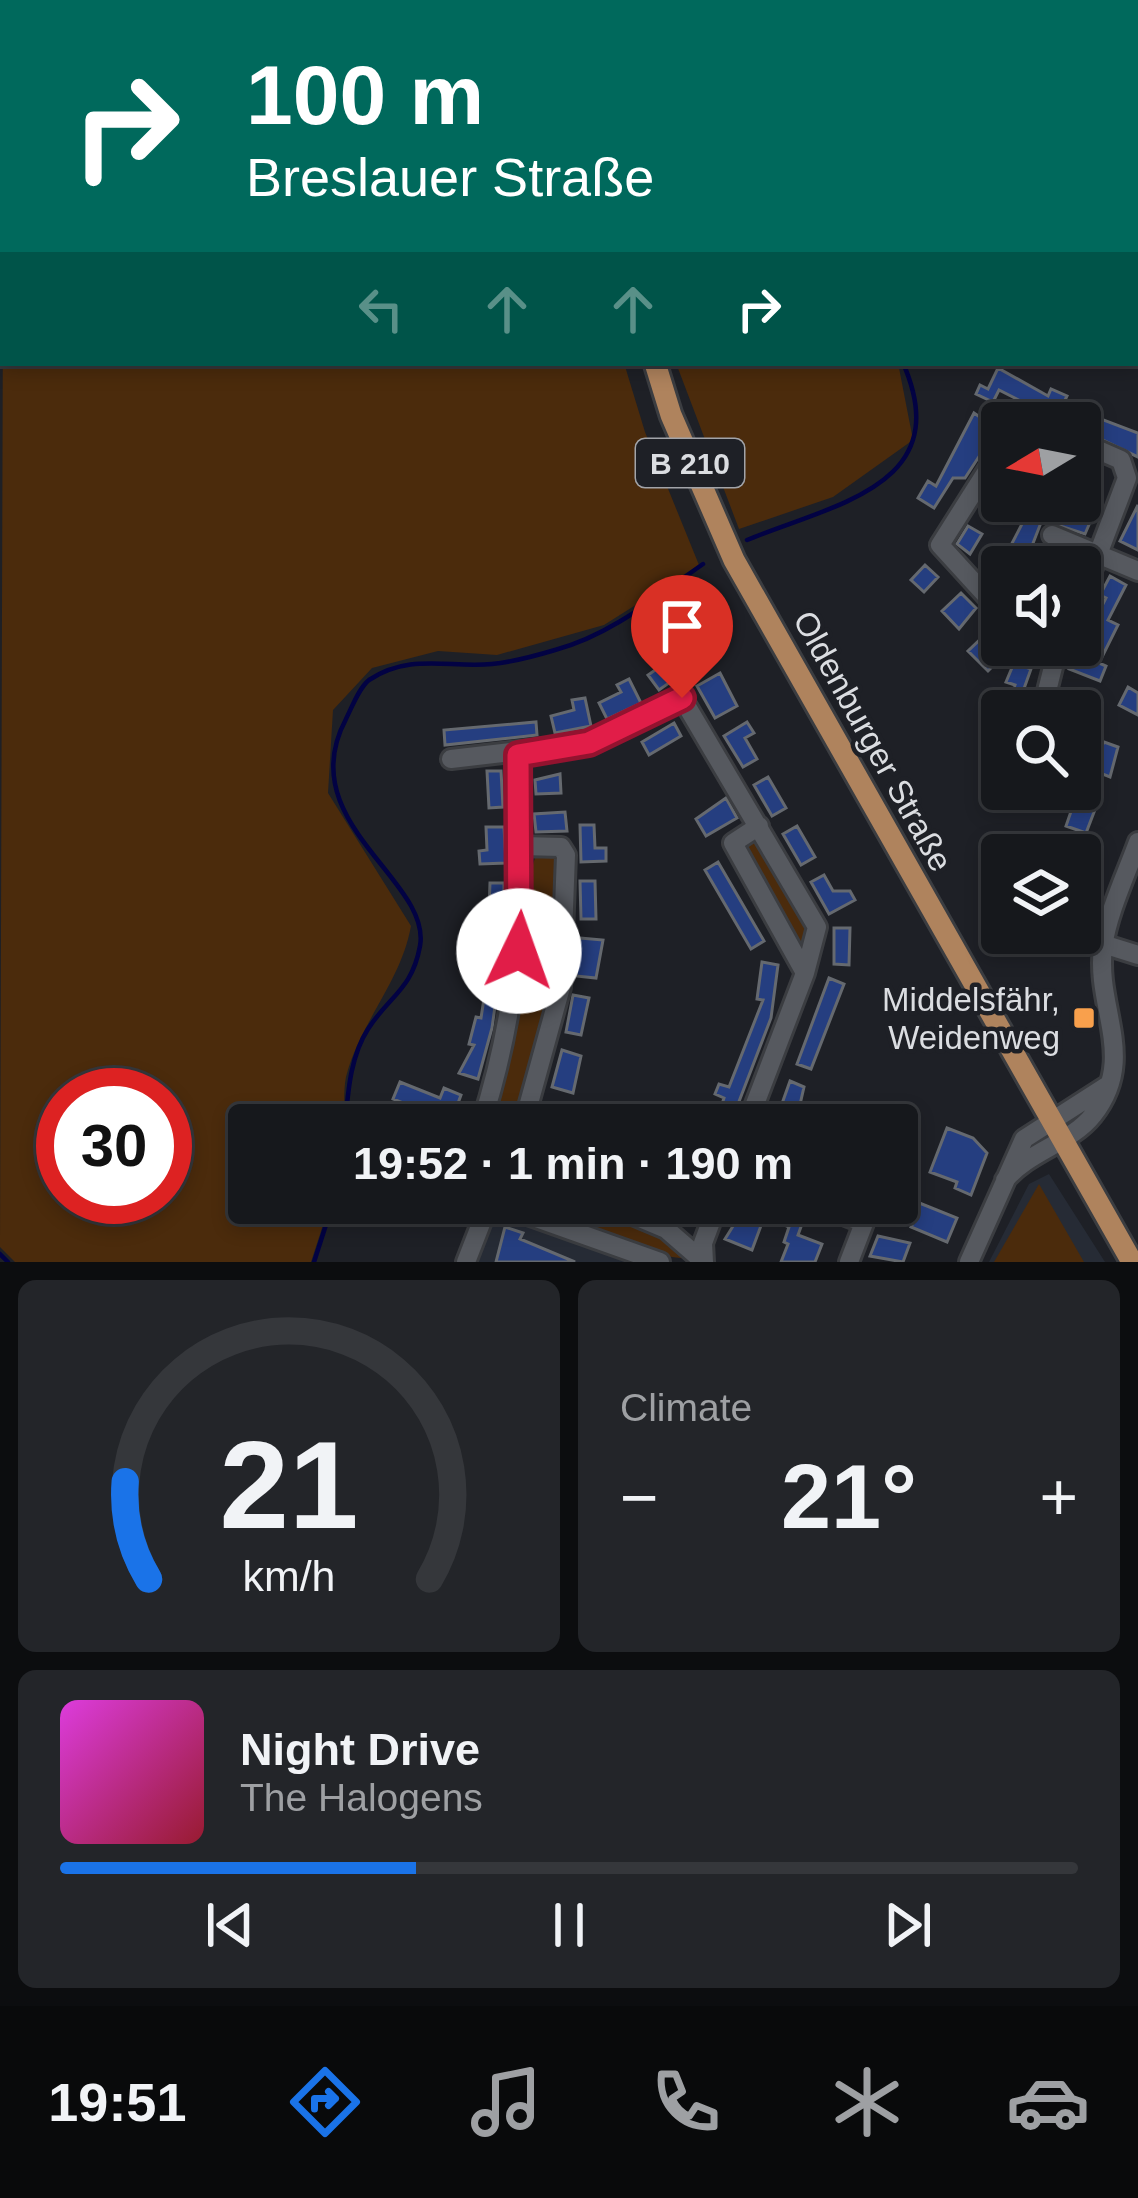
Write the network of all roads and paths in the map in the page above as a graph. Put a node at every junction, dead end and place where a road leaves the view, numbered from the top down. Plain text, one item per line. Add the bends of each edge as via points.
1 (656, 366) edge
2 (1101, 451) edge
3 (981, 480) edge
4 (1052, 535) dead end
5 (1080, 546) edge
6 (1101, 554) joint
7 (1138, 571) edge
8 (981, 590) edge
9 (518, 755) junction
10 (451, 759) dead end
11 (759, 826) junction
12 (1138, 842) edge
13 (522, 846) junction
14 (1103, 944) junction
15 (1138, 955) edge
16 (806, 973) junction
17 (487, 1104) edge
18 (529, 1104) edge
19 (756, 1104) edge
20 (1056, 1129) junction
21 (482, 1224) edge
22 (551, 1224) edge
23 (653, 1224) edge
24 (710, 1224) edge
25 (864, 1224) edge
26 (466, 1262) edge
27 (660, 1262) edge
28 (704, 1262) edge
29 (849, 1262) edge
30 (969, 1262) edge
31 (1132, 1262) edge

1 - 20 main road, Oldenburger Straße / B 210 via 734,560
2 - 6 street via 1126,469
3 - 8 street via 940,545
4 - 5 street
6 - 7 street
9 - 10 street
9 - 11 street via 589,743 682,698
9 - 13 street
11 - 16 street via 817,927
11 - 16 street via 733,844
12 - 14 street
13 - 17 street via 512,1021
13 - 18 street via 561,847 566,855 561,988
14 - 15 street
14 - 20 street via 1117,1044 1112,1082
16 - 19 street
20 - 30 street via 1024,1139
20 - 31 main road, Oldenburger Straße / B 210
21 - 26 street
22 - 27 street
23 - 28 street
24 - 28 street
25 - 29 street

